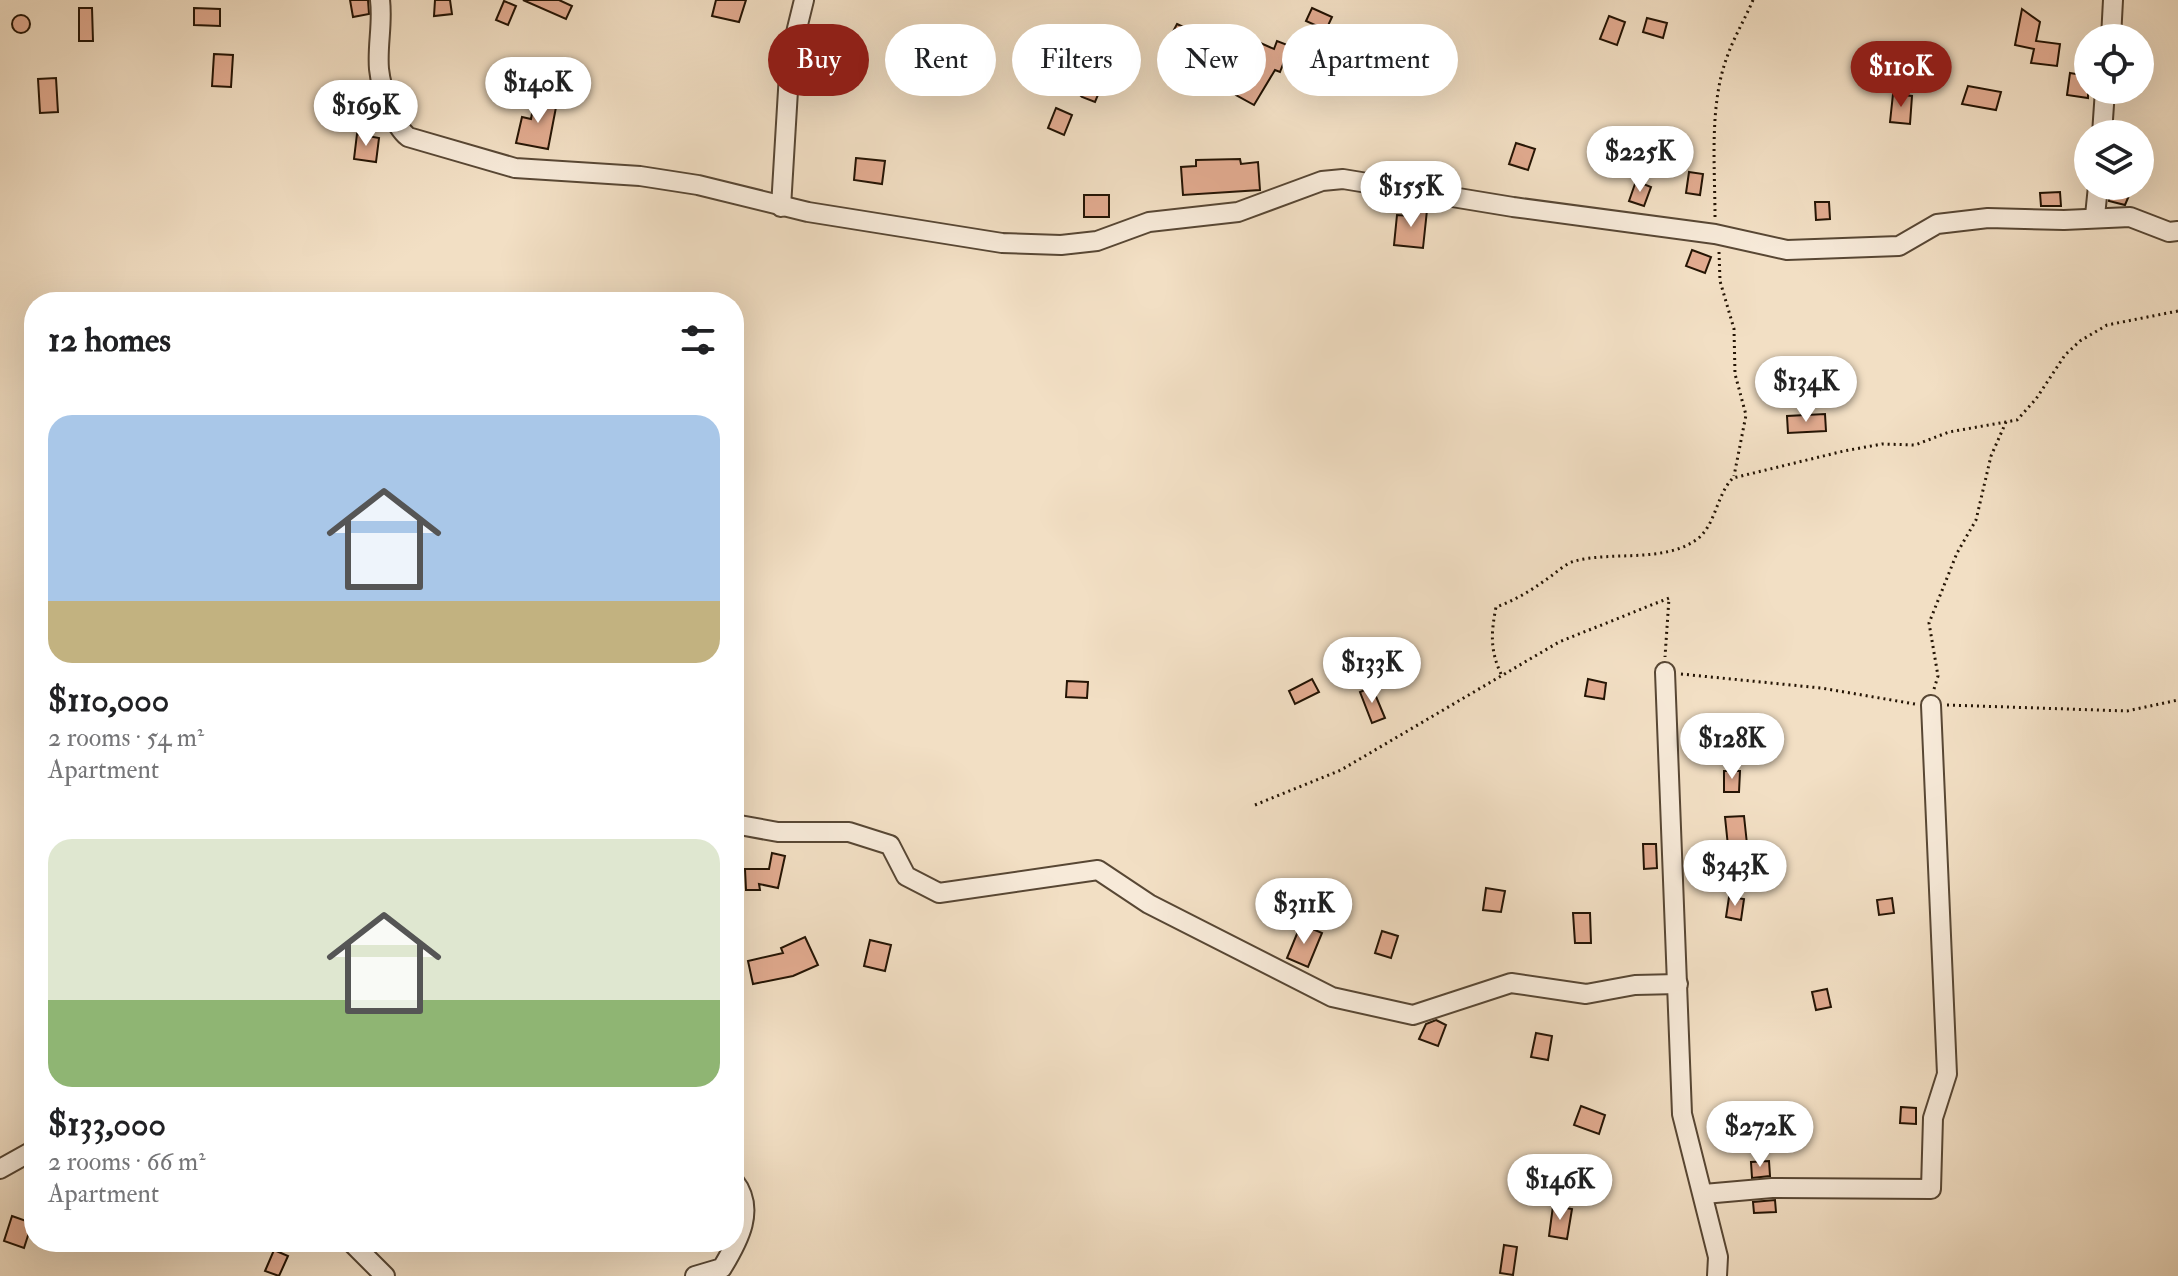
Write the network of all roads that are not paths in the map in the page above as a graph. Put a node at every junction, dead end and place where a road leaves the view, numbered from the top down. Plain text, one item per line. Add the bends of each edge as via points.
1 (380, 0) edge
2 (804, 0) edge
3 (2113, 0) edge
4 (2112, 24) edge
5 (2097, 200) edge
6 (781, 207) junction
7 (2095, 216) junction
8 (2178, 231) edge
9 (1665, 672) road end
10 (1931, 705) road end
11 (744, 826) edge
12 (1678, 984) junction
13 (24, 1156) edge
14 (0, 1169) edge
15 (744, 1194) edge
16 (1704, 1194) junction
17 (744, 1223) edge
18 (361, 1252) edge
19 (730, 1252) edge
20 (385, 1276) edge
21 (695, 1276) edge
22 (1717, 1276) edge

1 - 6 street via 379,70 394,115 408,137 515,168 640,176
2 - 6 street via 790,57
3 - 4 street
5 - 7 street
6 - 7 street via 1002,243 1061,245 1111,238 1149,222 1238,212 1322,181 1343,179 1811,251 1899,246 1937,224
7 - 8 street via 2130,217
9 - 12 street
10 - 16 street via 1947,1074 1933,1118 1931,1189 1772,1188
11 - 12 street via 778,832 849,832 890,845 906,876 939,893 1098,870 1149,904 1332,997 1413,1015 1511,983 1586,994
12 - 16 street via 1682,1114
13 - 14 street
15 - 17 street
16 - 22 street
18 - 20 street
19 - 21 street via 722,1268

